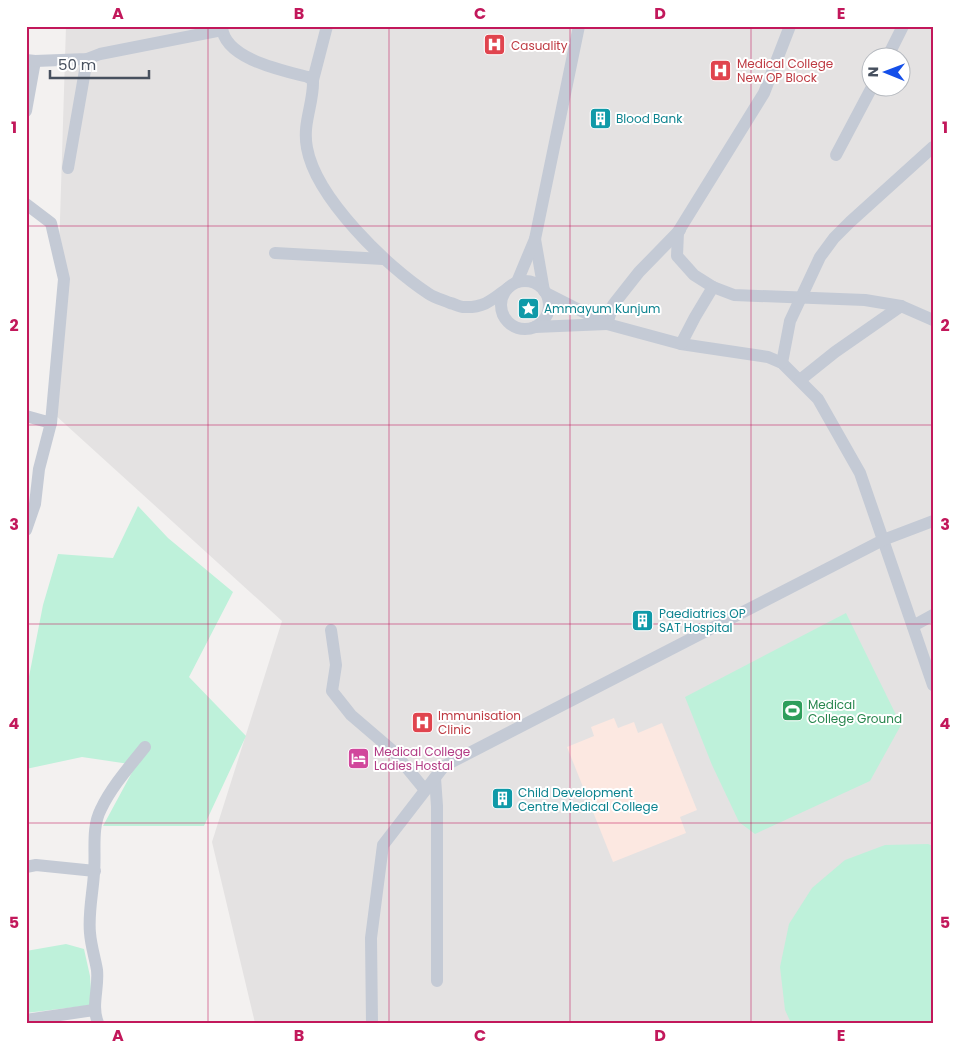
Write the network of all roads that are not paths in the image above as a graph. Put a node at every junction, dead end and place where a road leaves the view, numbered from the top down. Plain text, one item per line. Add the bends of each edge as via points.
1 (327, 26) edge
2 (579, 26) edge
3 (790, 26) edge
4 (903, 26) edge
5 (222, 28) edge
6 (892, 48) edge
7 (87, 59) junction
8 (30, 60) edge
9 (313, 80) junction
10 (866, 98) edge
11 (26, 111) edge
12 (933, 147) edge
13 (836, 155) dead end
14 (68, 168) dead end
15 (26, 204) edge
16 (680, 230) junction
17 (535, 238) junction
18 (275, 253) dead end
19 (383, 259) junction
20 (512, 285) junction
21 (713, 287) junction
22 (545, 292) junction
23 (901, 306) junction
24 (933, 320) edge
25 (607, 324) junction
26 (535, 327) junction
27 (681, 344) junction
28 (782, 363) junction
29 (800, 380) junction
30 (26, 416) edge
31 (51, 423) junction
32 (933, 521) edge
33 (26, 530) edge
34 (883, 540) junction
35 (933, 615) edge
36 (913, 626) junction
37 (331, 630) dead end
38 (933, 684) edge
39 (145, 747) dead end
40 (434, 778) junction
41 (425, 790) junction
42 (26, 867) edge
43 (95, 872) junction
44 (437, 982) dead end
45 (96, 1017) edge
46 (26, 1020) edge
47 (372, 1023) edge

1 - 9 street
2 - 17 street
3 - 16 street via 764,93
4 - 6 street
5 - 7 street
5 - 9 street via 230,44 252,60
7 - 8 street
7 - 14 street
8 - 11 street
9 - 19 street via 306,136 315,172 336,206
10 - 13 street
12 - 28 street via 834,238 820,258 790,321
15 - 31 street via 51,223 64,279
16 - 21 street via 677,256 694,275
16 - 25 street via 628,285 614,305
17 - 20 street
17 - 22 street
18 - 19 street
19 - 20 street via 430,295 463,307 485,306
20 - 22 street via 527,281 537,284
20 - 26 street via 501,300 503,314 512,325 525,329
21 - 23 street via 734,295 865,300
21 - 27 street
22 - 25 street
22 - 26 street via 548,311 544,320
23 - 24 street
23 - 29 street
25 - 26 street
25 - 27 street
27 - 28 street via 768,357
28 - 29 street
29 - 34 street via 818,399 860,473
30 - 31 street
31 - 33 street via 38,469 35,504
32 - 34 street
34 - 36 street
34 - 40 street via 444,766
35 - 36 street
36 - 38 street
37 - 41 street via 336,664 332,691 351,715 393,751
39 - 43 street via 100,810 94,838
40 - 41 street
40 - 44 street via 437,806
41 - 47 street via 383,845 371,938
42 - 43 street via 36,865
43 - 45 street via 89,930 97,971
45 - 46 street

